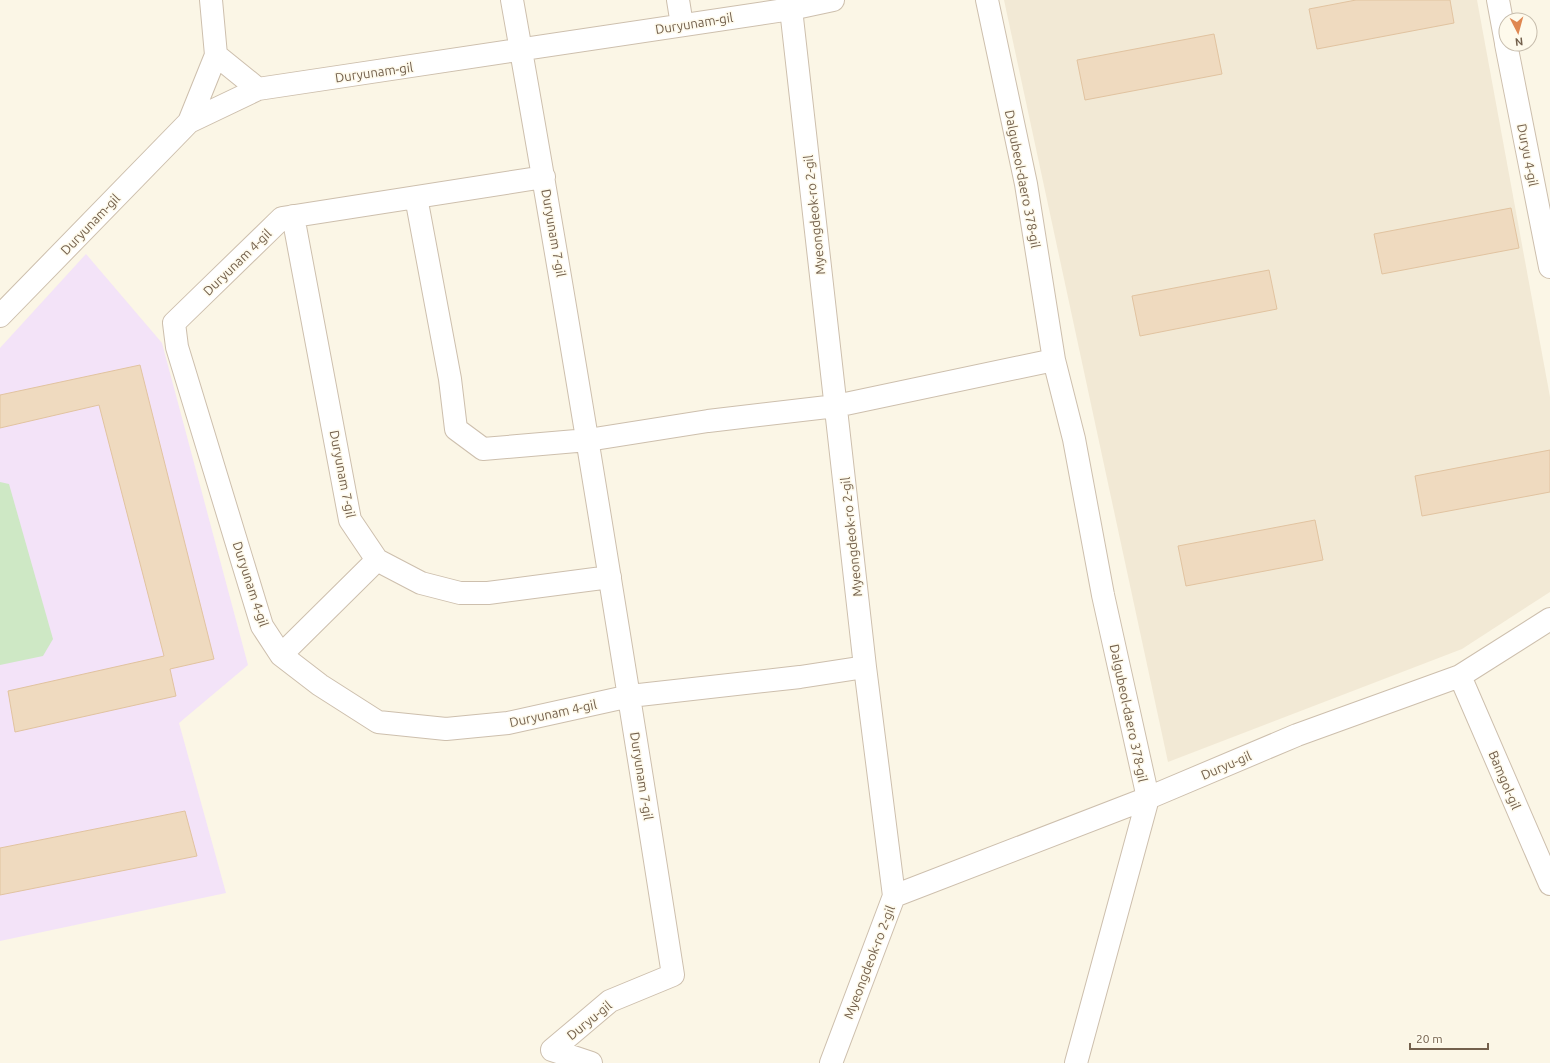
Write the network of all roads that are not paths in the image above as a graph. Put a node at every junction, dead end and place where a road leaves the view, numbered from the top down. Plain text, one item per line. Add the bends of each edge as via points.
1 (210, 0) edge
2 (512, 0) edge
3 (678, 0) edge
4 (833, 0) edge
5 (987, 0) edge
6 (1498, 0) edge
7 (791, 4) edge
8 (1500, 12) edge
9 (682, 25) junction
10 (521, 50) junction
11 (1508, 52) edge
12 (216, 55) junction
13 (258, 89) junction
14 (189, 122) junction
15 (544, 177) junction
16 (416, 197) junction
17 (293, 216) junction
18 (1550, 267) edge
19 (0, 316) edge
20 (1054, 360) junction
21 (836, 406) junction
22 (588, 440) junction
23 (377, 560) junction
24 (610, 576) junction
25 (1550, 619) edge
26 (282, 655) junction
27 (865, 667) junction
28 (1460, 676) junction
29 (630, 696) junction
30 (1148, 798) junction
31 (1550, 884) edge
32 (894, 896) junction
33 (673, 975) joint
34 (591, 1063) edge
35 (831, 1063) edge
36 (1076, 1063) edge

1 - 12 street
2 - 10 street, Duryunam 7-gil
3 - 9 street
4 - 7 street, Duryunam-gil
5 - 20 street, Dalgubeol-daero 378-gil via 1026,184
6 - 8 street, Duryu 4-gil
7 - 9 street, Duryunam-gil
7 - 21 street, Myeongdeok-ro 2-gil
9 - 10 street, Duryunam-gil
10 - 13 street, Duryunam-gil
10 - 15 street, Duryunam 7-gil
11 - 18 street, Duryu 4-gil
12 - 13 street
12 - 14 street
13 - 14 street, Duryunam-gil
14 - 19 street, Duryunam-gil
15 - 16 street, Duryunam 4-gil
15 - 22 street, Duryunam 7-gil
16 - 17 street, Duryunam 4-gil
16 - 22 street via 450,379 456,429 483,449
17 - 23 street, Duryunam 7-gil via 350,520
17 - 26 street, Duryunam 4-gil via 282,218 174,323 177,347 262,626
20 - 21 street
20 - 30 street, Dalgubeol-daero 378-gil via 1074,439 1103,594
21 - 22 street via 708,421
21 - 27 street, Myeongdeok-ro 2-gil
22 - 24 street, Duryunam 7-gil
23 - 24 street, Duryunam 7-gil via 421,583 460,593 488,593
23 - 26 street
24 - 29 street, Duryunam 7-gil
25 - 28 street, Duryu-gil
26 - 29 street, Duryunam 4-gil via 320,685 378,722 446,729 508,723
27 - 29 street, Duryunam 4-gil
27 - 32 street, Myeongdeok-ro 2-gil
28 - 30 street, Duryu-gil via 1297,735
28 - 31 street, Bamgol-gil
29 - 33 street, Duryunam 7-gil
30 - 32 street, Duryu-gil
30 - 36 street, Dalgubeol-daero 378-gil
32 - 35 street, Myeongdeok-ro 2-gil
33 - 34 street, Duryu-gil via 610,1001 552,1050

